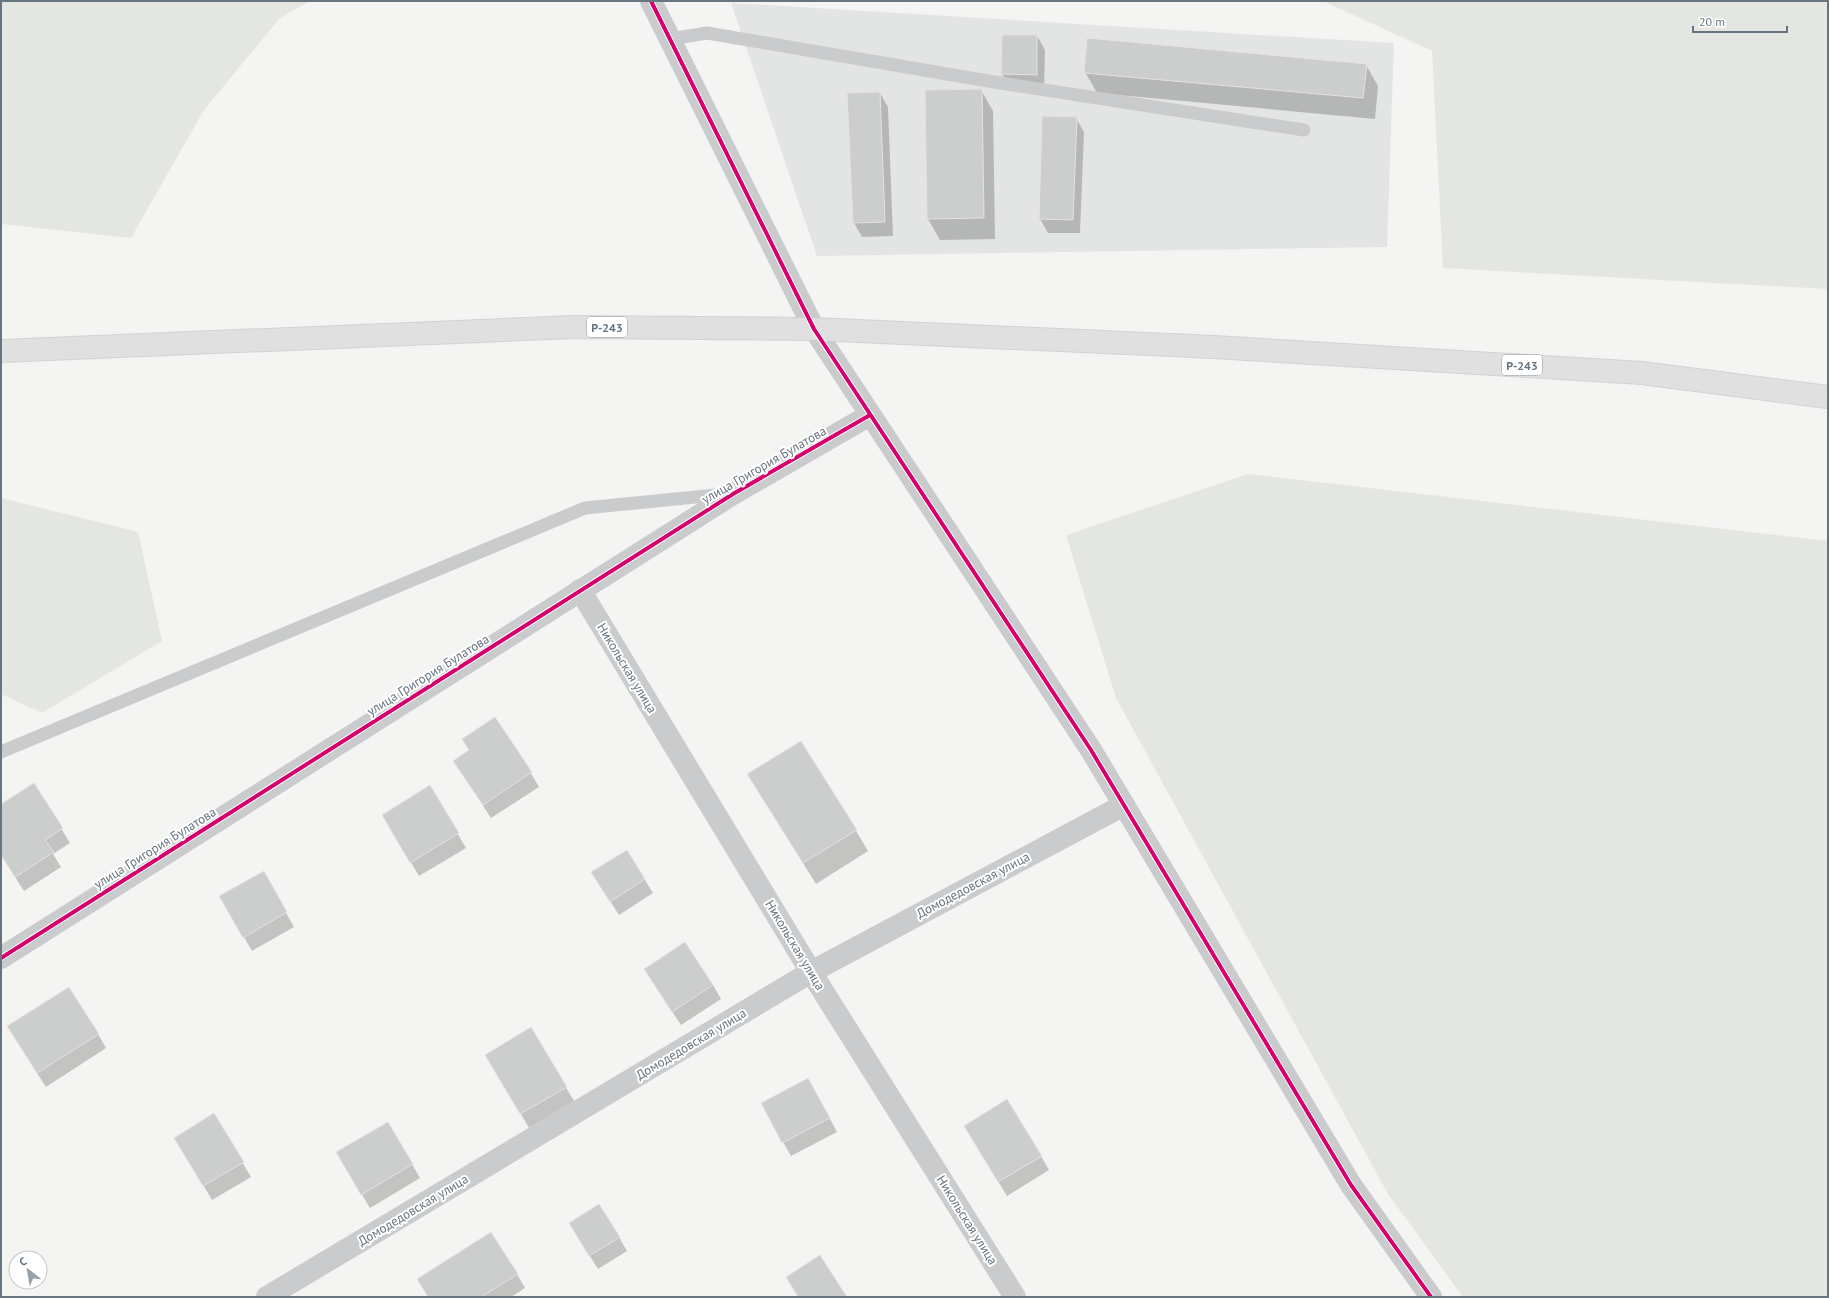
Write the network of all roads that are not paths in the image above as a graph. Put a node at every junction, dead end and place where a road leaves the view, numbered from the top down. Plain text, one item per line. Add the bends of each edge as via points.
1 (651, 1) edge
2 (670, 39) junction
3 (1304, 130) dead end
4 (814, 329) junction
5 (1, 351) edge
6 (1828, 397) edge
7 (870, 415) junction
8 (733, 494) junction
9 (580, 590) junction
10 (1, 752) edge
11 (1124, 805) junction
12 (1, 958) edge
13 (811, 972) junction
14 (266, 1297) edge
15 (1015, 1297) edge
16 (1431, 1297) edge

1 - 2 street
2 - 3 lane via 707,33 1000,83
2 - 4 street
4 - 5 highway, Р-243 via 574,327
4 - 6 highway, Р-243 via 1214,347 1642,373
4 - 7 street
7 - 8 street, улица Григория Булатова
7 - 11 street via 1091,750
8 - 9 street, улица Григория Булатова
8 - 10 lane via 586,508
9 - 12 street, улица Григория Булатова
9 - 13 street, Никольская улица
11 - 13 street, Домодедовская улица
11 - 16 street via 1351,1184
13 - 14 street, Домодедовская улица
13 - 15 street, Никольская улица

